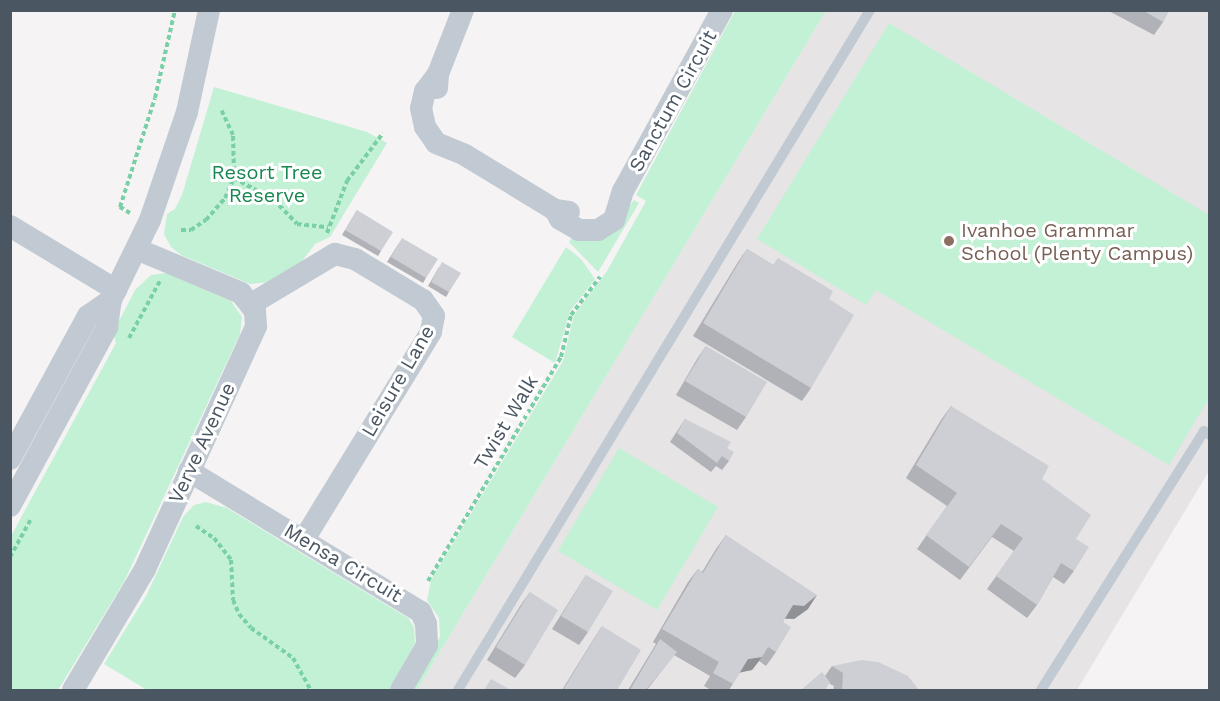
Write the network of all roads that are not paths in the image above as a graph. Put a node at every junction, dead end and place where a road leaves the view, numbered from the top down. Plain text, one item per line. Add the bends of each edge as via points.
1 (209, 10) edge
2 (463, 10) edge
3 (722, 10) edge
4 (870, 10) edge
5 (10, 226) edge
6 (137, 249) junction
7 (116, 290) junction
8 (251, 304) junction
9 (82, 350) junction
10 (1209, 435) edge
11 (10, 459) edge
12 (189, 471) junction
13 (10, 506) edge
14 (304, 539) junction
15 (73, 690) edge
16 (401, 690) edge
17 (458, 690) edge
18 (1041, 690) edge

1 - 6 street via 177,146
2 - 3 street, Sanctum Circuit via 438,74 425,91 422,118 436,143 465,155 555,210 569,226 598,230 614,220 624,191
4 - 17 lane
5 - 7 street via 73,264 88,265
6 - 7 street
6 - 8 street via 232,288
7 - 9 street via 94,309
8 - 12 street, Verve Avenue via 256,319 254,334
8 - 14 street, Leisure Lane via 293,282 324,258 345,255 425,302 434,324
9 - 11 street
9 - 13 street
10 - 18 lane via 1204,431
12 - 14 street, Mensa Circuit
12 - 15 street, Verve Avenue via 136,586
14 - 16 street, Mensa Circuit via 421,612 427,645

